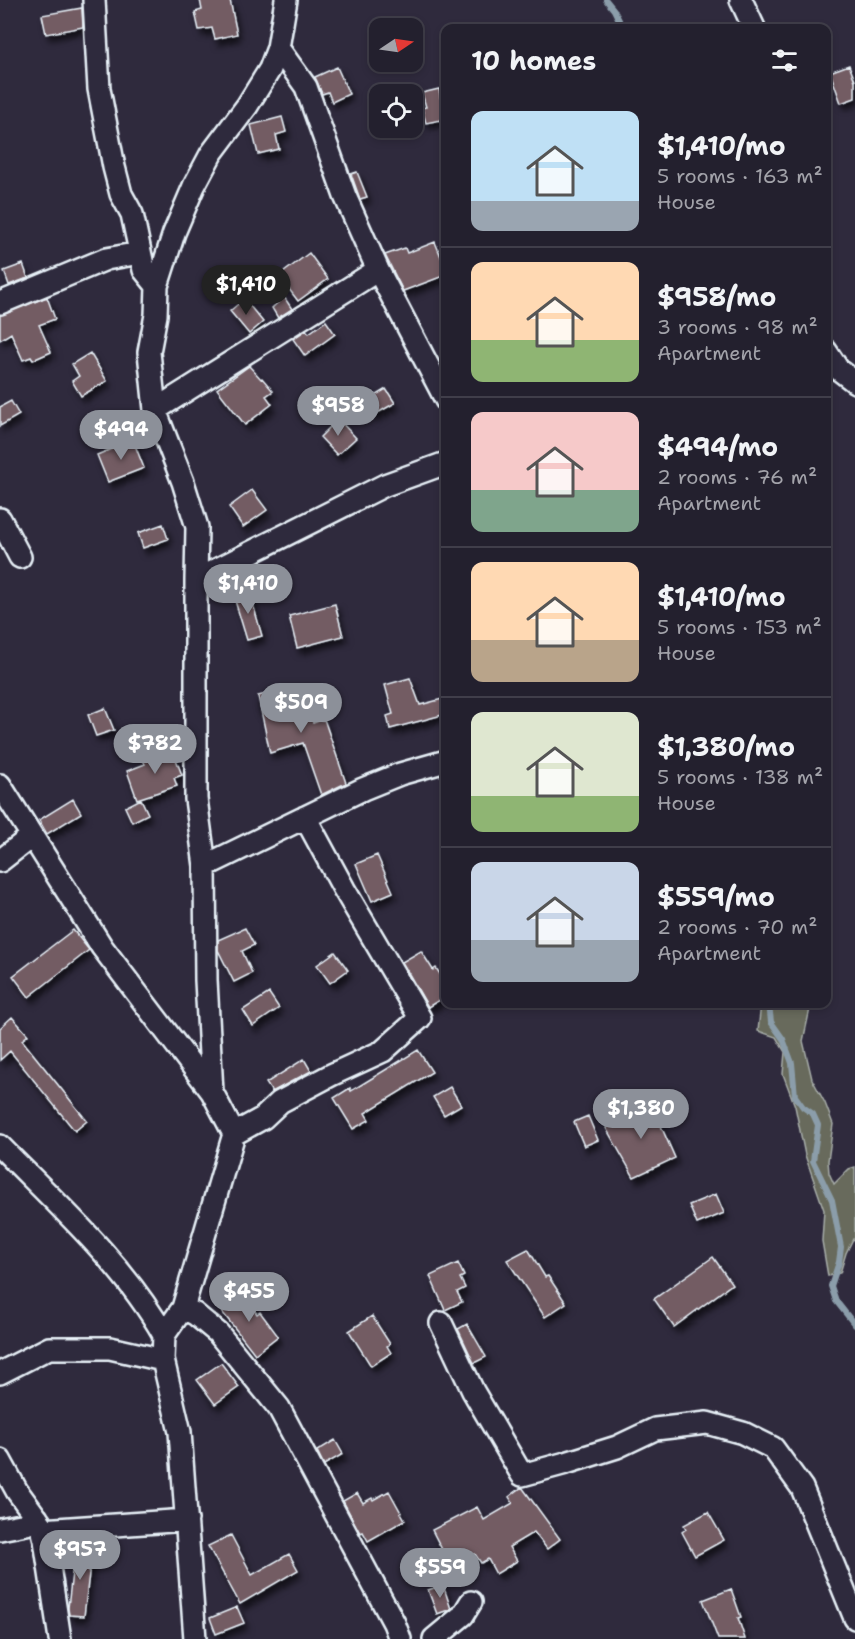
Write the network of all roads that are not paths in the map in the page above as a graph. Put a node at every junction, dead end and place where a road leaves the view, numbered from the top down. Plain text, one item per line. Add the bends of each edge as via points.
1 (94, 0) edge
2 (286, 0) edge
3 (741, 0) edge
4 (752, 24) edge
5 (278, 48) junction
6 (140, 253) junction
7 (378, 270) junction
8 (157, 286) junction
9 (0, 303) edge
10 (831, 358) edge
11 (855, 382) edge
12 (441, 390) edge
13 (155, 410) junction
14 (441, 465) edge
15 (0, 519) edge
16 (20, 557) dead end
17 (196, 579) junction
18 (441, 762) edge
19 (0, 785) edge
20 (305, 817) junction
21 (32, 836) junction
22 (0, 861) edge
23 (205, 866) junction
24 (212, 1092) junction
25 (234, 1134) junction
26 (0, 1146) edge
27 (183, 1308) junction
28 (441, 1323) dead end
29 (164, 1335) junction
30 (163, 1360) junction
31 (0, 1373) edge
32 (0, 1460) edge
33 (187, 1520) junction
34 (40, 1524) junction
35 (0, 1529) edge
36 (471, 1602) dead end
37 (855, 1618) edge
38 (60, 1639) edge
39 (195, 1639) edge
40 (400, 1639) edge
41 (434, 1639) edge

1 - 6 street via 101,100 114,167 121,194 132,214
2 - 5 street
3 - 4 street
5 - 7 street via 306,87 345,196
5 - 8 street via 270,69 211,154 194,186
6 - 8 street via 144,270
6 - 9 street via 106,259
7 - 12 street
7 - 13 street
8 - 13 street via 149,352
10 - 11 street
13 - 17 street via 196,526
14 - 17 street via 385,485
15 - 16 street
17 - 23 street via 196,799
18 - 20 street via 400,774
19 - 21 street
20 - 23 street
20 - 25 street via 420,1018 383,1052 280,1102 263,1118
21 - 22 street
21 - 24 street via 102,947
23 - 24 street
24 - 25 street
25 - 27 street
26 - 29 street via 83,1230 147,1306
27 - 29 street
27 - 40 street via 218,1333 279,1408
28 - 37 street via 472,1391 522,1475 616,1447 655,1429 706,1423 743,1433 773,1448 802,1488
29 - 30 street
30 - 31 street via 110,1348 49,1348
30 - 33 street via 180,1432
32 - 34 street
33 - 34 street
33 - 39 street
34 - 35 street
34 - 38 street
36 - 41 street via 463,1615

